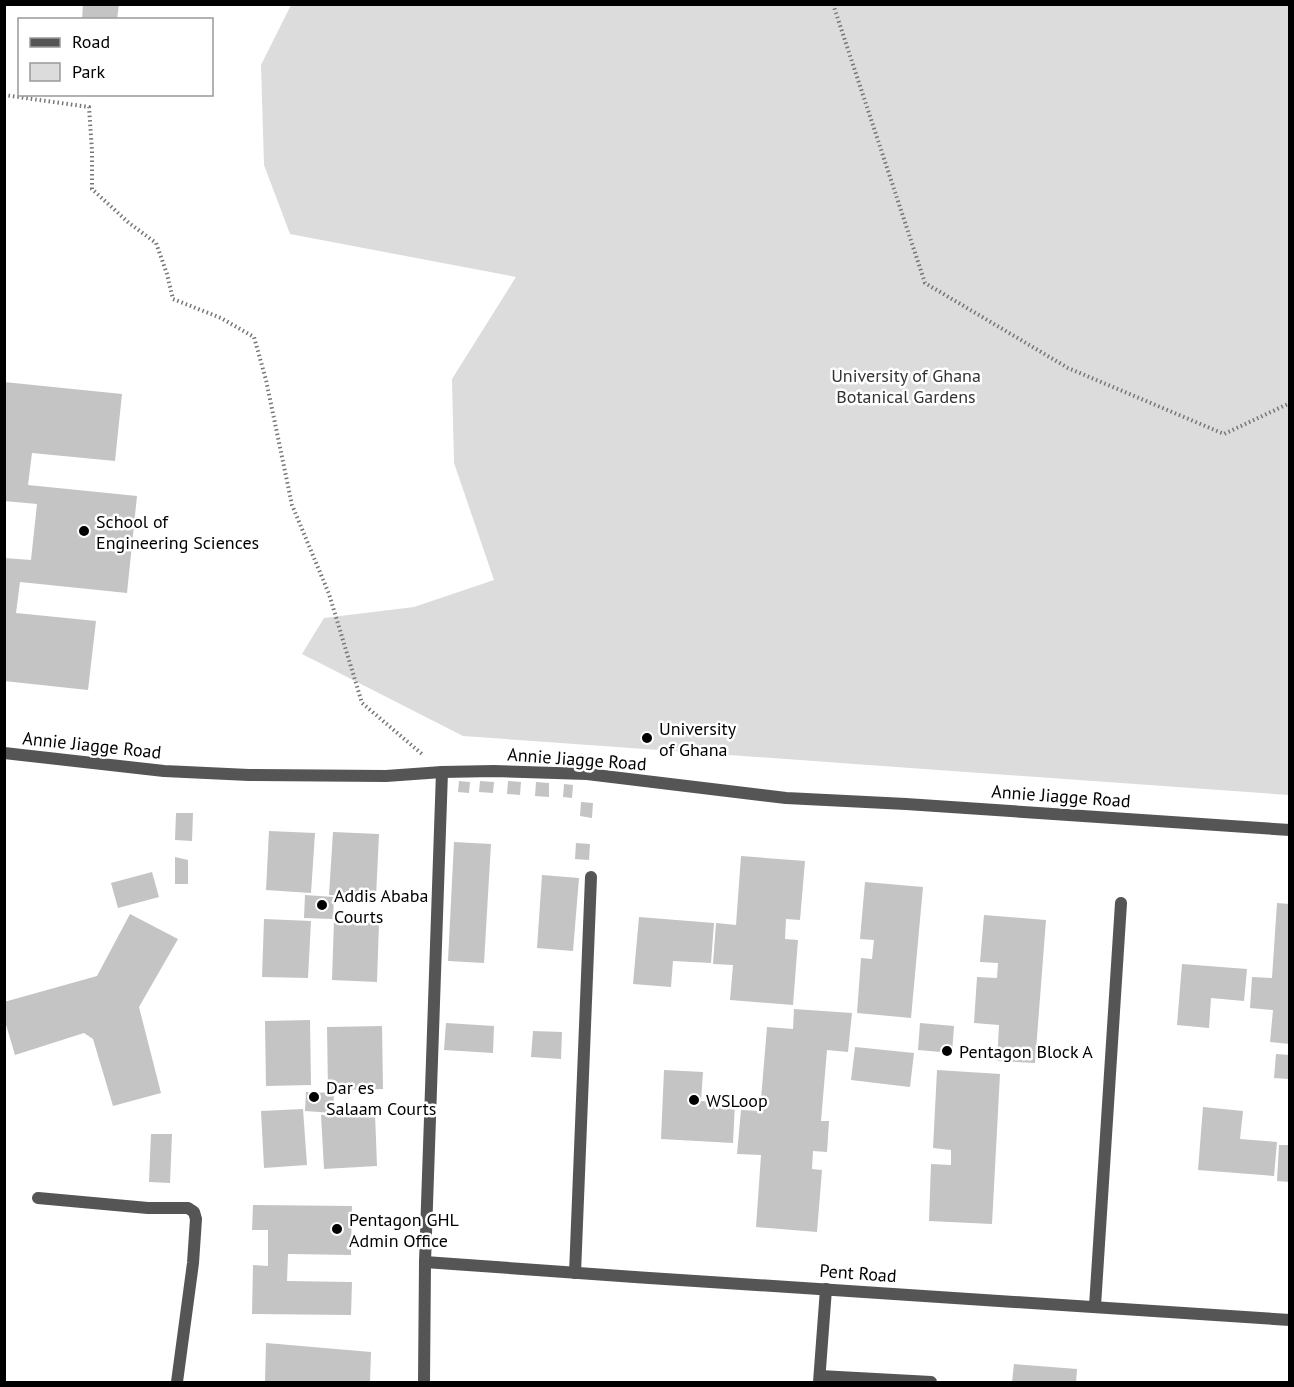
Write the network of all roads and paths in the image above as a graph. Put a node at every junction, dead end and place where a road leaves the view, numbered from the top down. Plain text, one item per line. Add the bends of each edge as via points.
1 (833, 4) edge
2 (4, 95) edge
3 (1290, 403) edge
4 (4, 753) edge
5 (442, 772) junction
6 (1290, 830) edge
7 (591, 877) dead end
8 (1121, 903) dead end
9 (38, 1198) dead end
10 (425, 1262) junction
11 (575, 1274) junction
12 (826, 1289) junction
13 (1095, 1306) junction
14 (1290, 1320) edge
15 (820, 1379) edge
16 (177, 1383) edge
17 (424, 1383) edge
18 (931, 1383) edge

1 - 3 path via 925,283 1068,368 1224,434
2 - 5 path via 88,107 92,189 156,243 173,299 221,318 254,337 292,505 329,594 362,703
4 - 5 street, Annie Jiagge Road via 164,771 249,775 386,776
5 - 6 street, Annie Jiagge Road via 587,774 786,798
5 - 10 street
7 - 11 street
8 - 13 street
9 - 16 street via 188,1208 194,1212 193,1263
10 - 11 street, Pent Road
10 - 17 street
11 - 12 street, Pent Road
12 - 13 street, Pent Road
12 - 15 street
13 - 14 street, Pent Road
15 - 18 street

